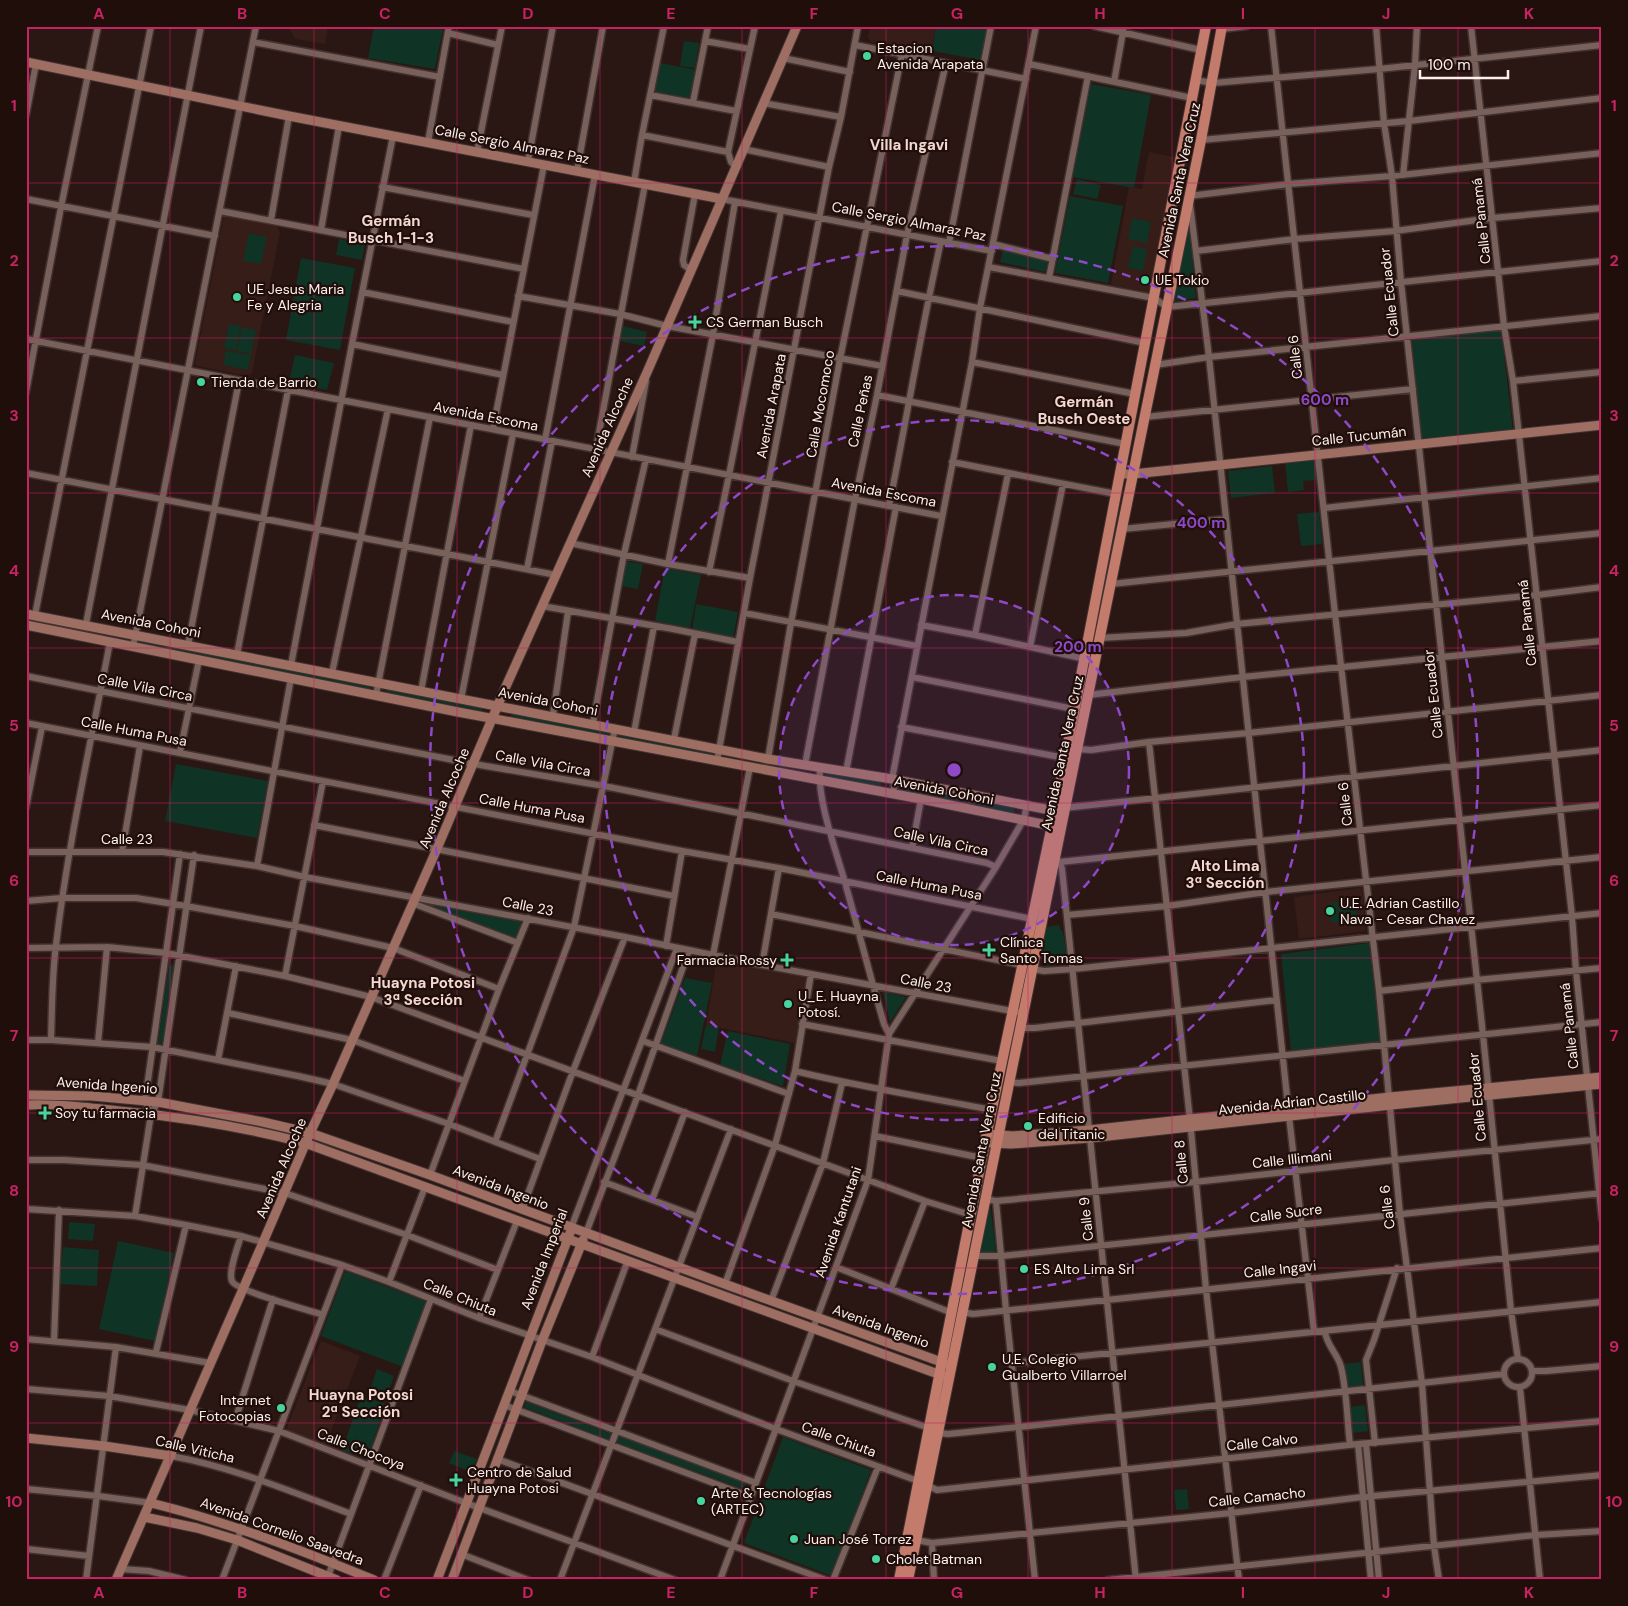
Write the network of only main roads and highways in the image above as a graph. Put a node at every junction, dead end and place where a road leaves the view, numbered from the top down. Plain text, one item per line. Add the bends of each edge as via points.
1 (1206, 26) edge
2 (1222, 28) edge
3 (1060, 809) junction
4 (1056, 827) junction
5 (1027, 967) junction
6 (1018, 1012) junction
7 (957, 1313) junction
8 (923, 1483) junction
9 (899, 1580) edge
10 (908, 1580) edge

1 - 3 main road, Avenida Santa Vera Cruz via 1074,709
2 - 3 main road, Avenida Santa Vera Cruz via 1077,749
3 - 4 main road, Avenida Santa Vera Cruz
4 - 5 main road, Avenida Santa Vera Cruz via 1032,919
4 - 5 main road, Avenida Santa Vera Cruz via 1057,860
5 - 6 main road, Avenida Santa Vera Cruz
6 - 7 main road, Avenida Santa Vera Cruz via 1002,1061 986,1138
6 - 7 main road, Avenida Santa Vera Cruz via 1020,1028 974,1256
7 - 8 main road, Avenida Santa Vera Cruz
8 - 9 main road
8 - 10 main road

